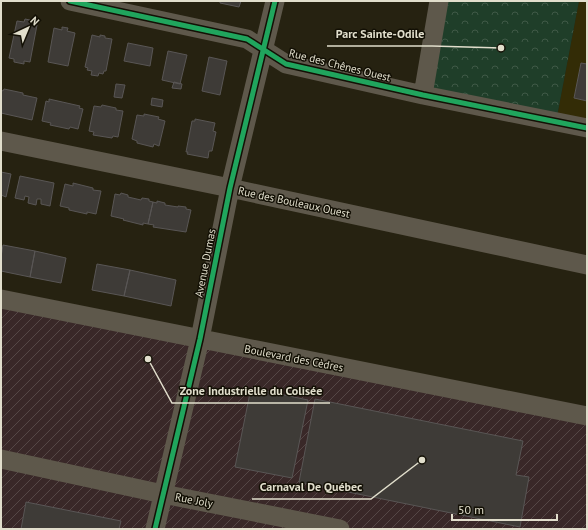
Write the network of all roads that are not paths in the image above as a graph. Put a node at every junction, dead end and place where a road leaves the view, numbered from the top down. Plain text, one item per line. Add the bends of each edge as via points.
1 (70, 1) edge
2 (275, 1) edge
3 (439, 1) edge
4 (100, 4) edge
5 (264, 50) junction
6 (423, 95) junction
7 (587, 128) edge
8 (1, 141) edge
9 (230, 188) junction
10 (587, 265) edge
11 (1, 299) edge
12 (200, 339) junction
13 (587, 416) edge
14 (1, 459) edge
15 (163, 494) junction
16 (155, 529) edge
17 (340, 529) edge

1 - 4 street, Rue des Chênes Ouest
2 - 5 street, Avenue Dumas
3 - 6 street
4 - 5 street, Rue des Chênes Ouest via 246,39
5 - 6 street, Rue des Chênes Ouest via 286,64
5 - 9 street, Avenue Dumas
6 - 7 street, Rue des Chênes Ouest
8 - 9 street, Rue des Bouleaux Ouest
9 - 10 street, Rue des Bouleaux Ouest
9 - 12 street, Avenue Dumas
11 - 12 street, Boulevard des Cèdres
12 - 13 street, Boulevard des Cèdres
12 - 15 street, Avenue Dumas
14 - 15 street, Rue Joly
15 - 16 street, Avenue Dumas
15 - 17 street, Rue Joly

